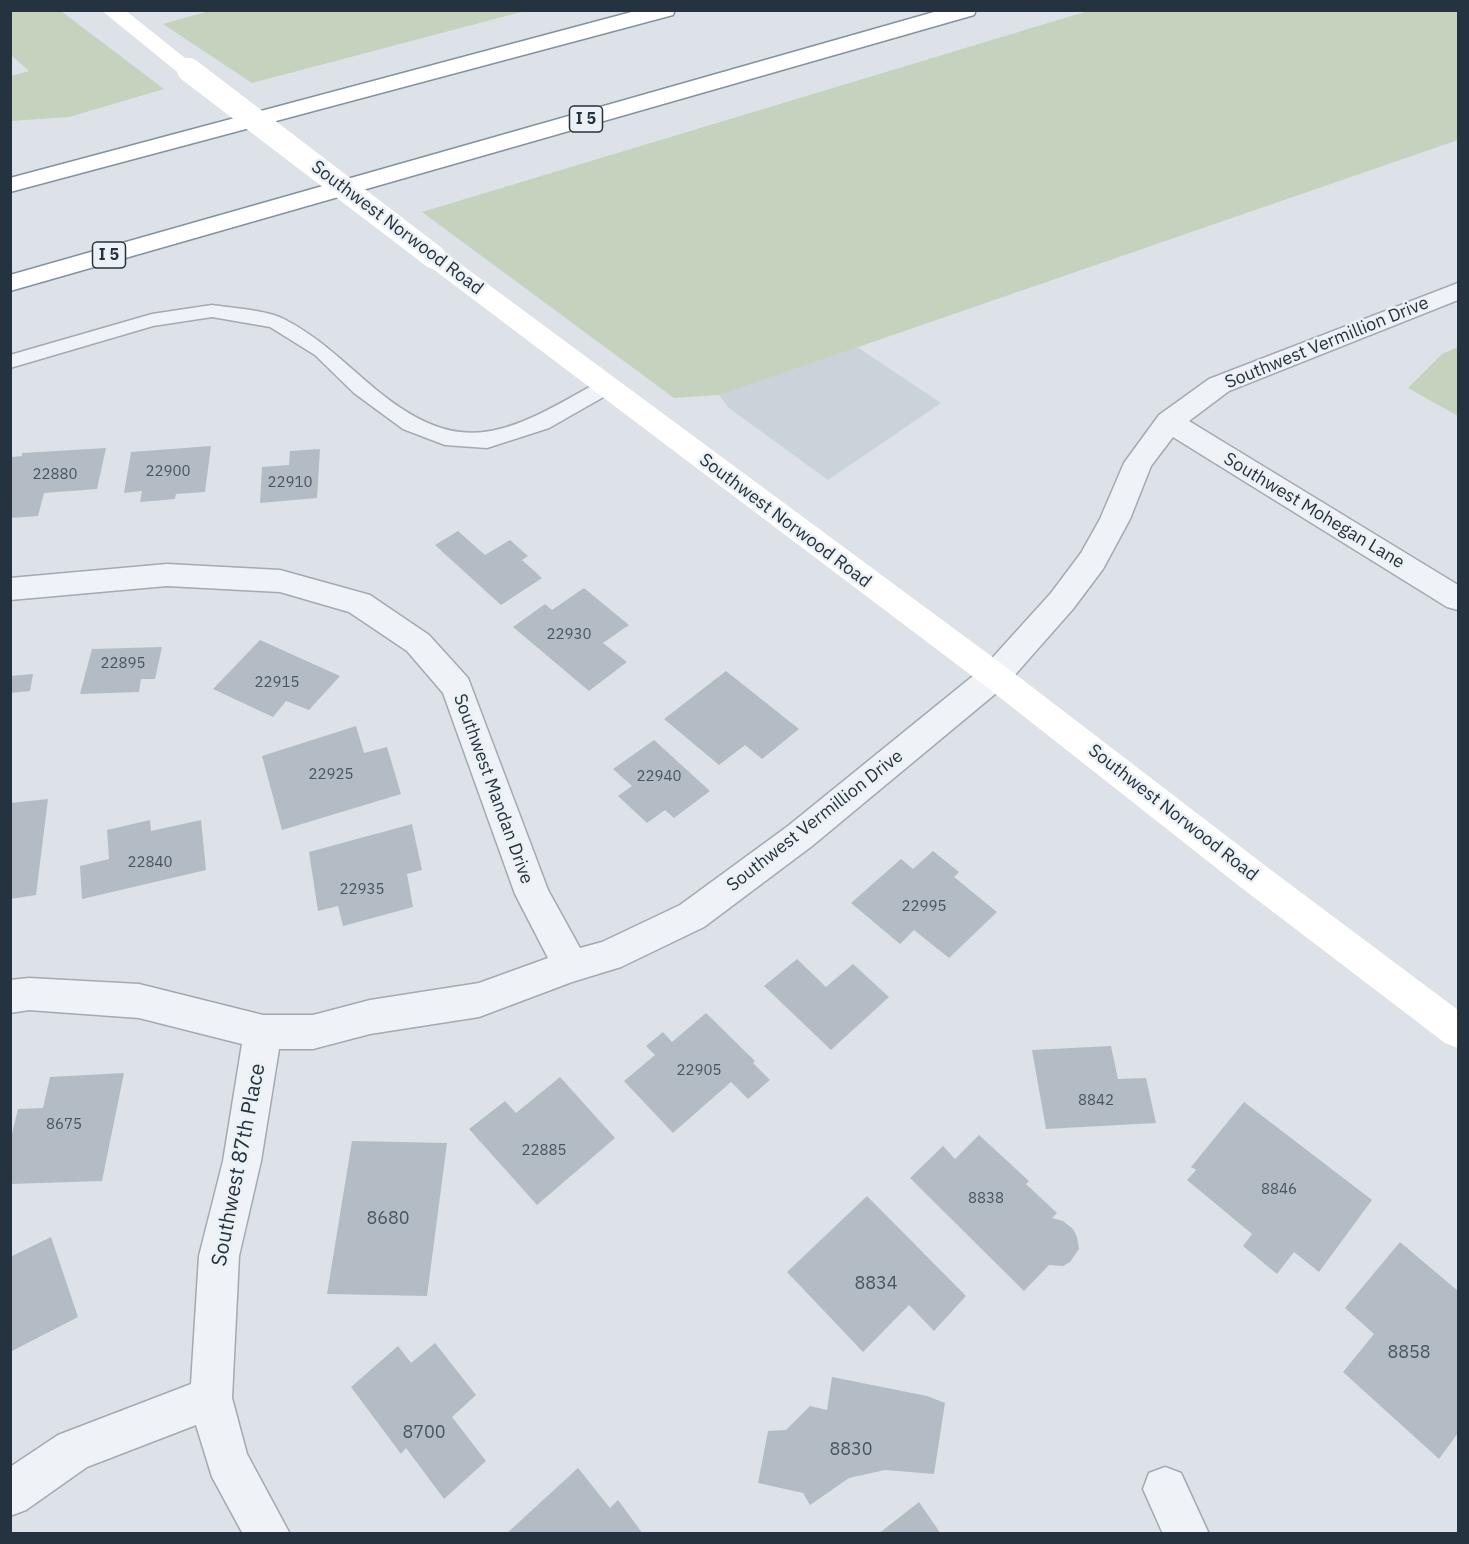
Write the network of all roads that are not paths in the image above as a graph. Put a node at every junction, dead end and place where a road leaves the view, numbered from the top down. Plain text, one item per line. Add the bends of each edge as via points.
1 (111, 10) edge
2 (665, 10) edge
3 (966, 10) edge
4 (10, 185) edge
5 (10, 283) edge
6 (1458, 291) edge
7 (10, 362) edge
8 (608, 386) junction
9 (1169, 422) junction
10 (10, 590) edge
11 (1458, 599) edge
12 (995, 676) junction
13 (571, 966) junction
14 (10, 997) edge
15 (1458, 1031) edge
16 (263, 1032) junction
17 (211, 1398) junction
18 (1165, 1489) dead end
19 (10, 1494) edge
20 (268, 1533) edge
21 (1187, 1533) edge

1 - 8 main road, Southwest Norwood Road, bridge
2 - 4 main road
3 - 5 main road, I 5
6 - 9 street, Southwest Vermillion Drive via 1245,374 1203,396
7 - 8 lane via 152,320 212,311 275,322 322,351 410,424 445,438 487,441 542,423
8 - 12 main road, Southwest Norwood Road
9 - 11 street, Southwest Mohegan Lane
9 - 12 street, Southwest Vermillion Drive via 1138,462 1115,519 1092,561
10 - 13 street, Southwest Mandan Drive via 167,575 280,581 359,603 418,642 457,687 532,894
12 - 13 street, Southwest Vermillion Drive via 800,836 692,916 608,956
12 - 15 main road, Southwest Norwood Road
13 - 16 street, Southwest Vermillion Drive via 479,1000 370,1017 313,1032
14 - 16 street, Southwest Vermillion Drive via 29,994 139,1001
16 - 17 street, Southwest 87th Place via 242,1161 219,1256
17 - 19 street via 73,1450
17 - 20 street, Southwest 87th Place via 227,1462
18 - 21 street

